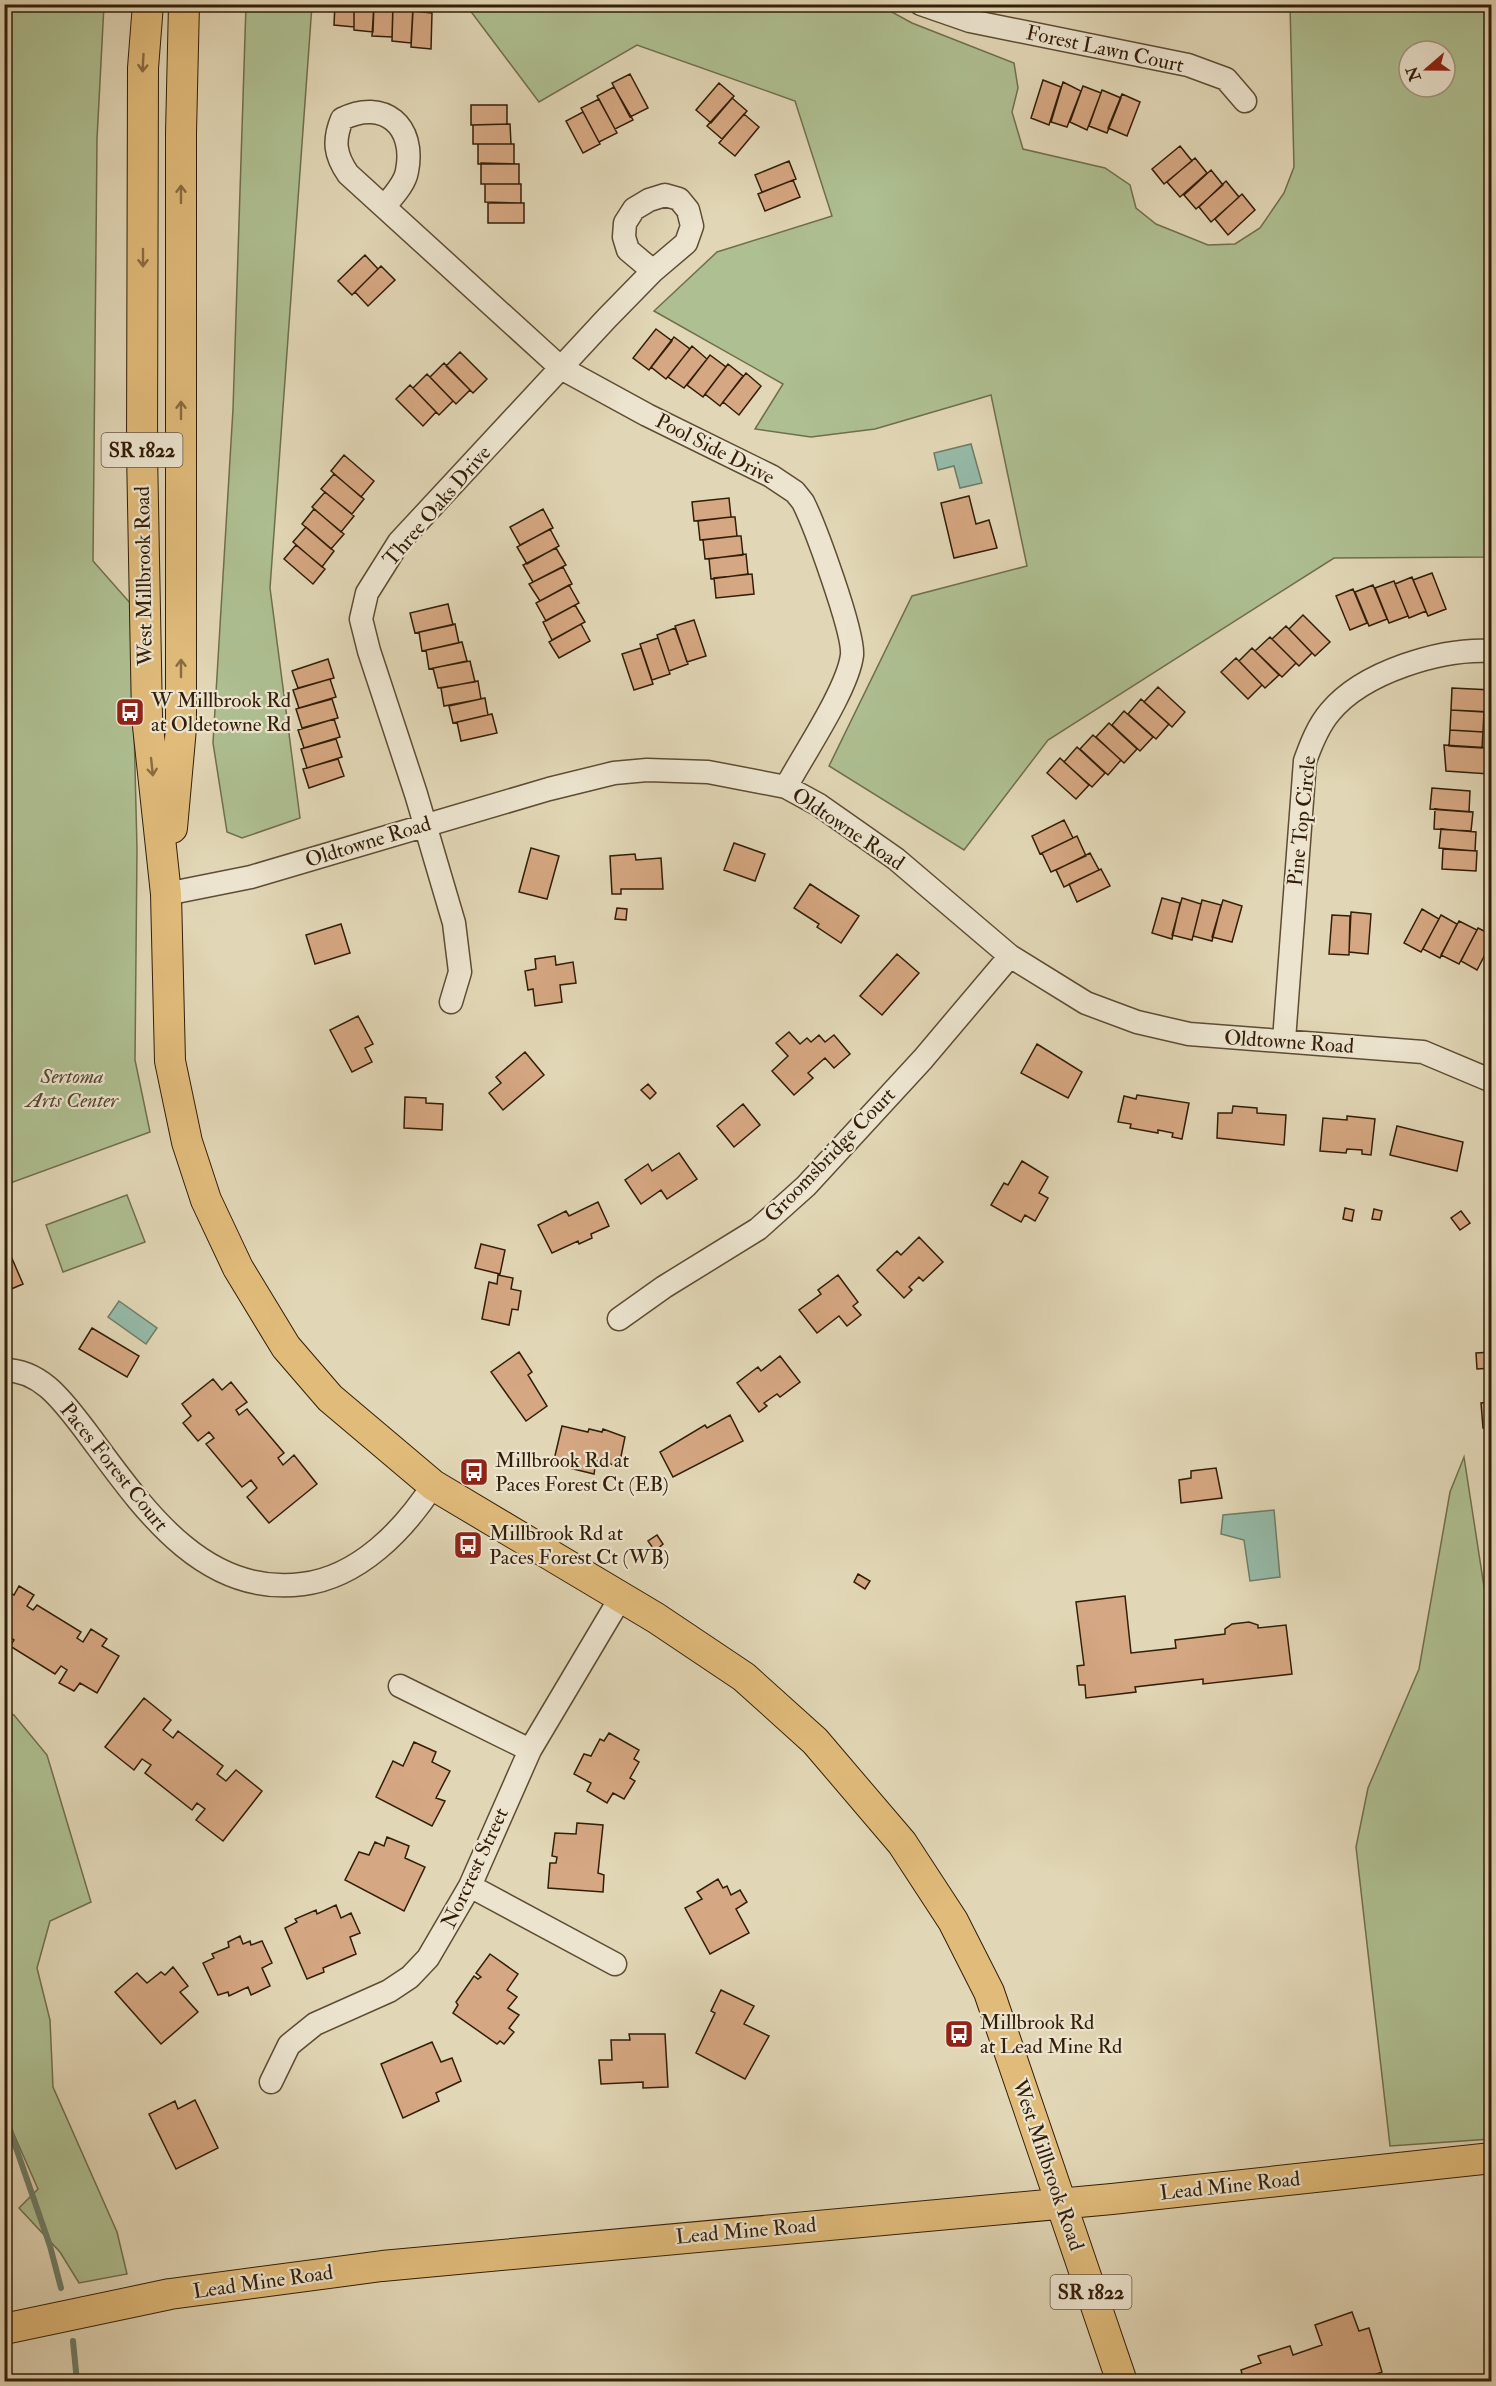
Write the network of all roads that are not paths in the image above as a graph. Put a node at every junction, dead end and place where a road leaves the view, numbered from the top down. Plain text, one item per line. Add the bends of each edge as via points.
1 (148, 4) edge
2 (184, 4) edge
3 (921, 4) edge
4 (1245, 101) dead end
5 (385, 206) dead end
6 (653, 271) dead end
7 (561, 368) junction
8 (1491, 651) edge
9 (786, 787) junction
10 (424, 825) junction
11 (166, 894) junction
12 (1010, 956) junction
13 (451, 1002) dead end
14 (1284, 1040) junction
15 (1491, 1081) edge
16 (620, 1319) dead end
17 (4, 1370) edge
18 (433, 1485) junction
19 (621, 1597) junction
20 (400, 1686) dead end
21 (530, 1750) junction
22 (470, 1886) junction
23 (615, 1965) dead end
24 (272, 2082) dead end
25 (1491, 2157) edge
26 (1061, 2203) junction
27 (4, 2329) edge
28 (1122, 2382) edge

1 -> 11 main road, West Millbrook Road / SR 1822 via 143,92 146,706
11 -> 2 main road, West Millbrook Road / SR 1822 via 181,728
3 - 4 street, Forest Lawn Court via 970,21 1188,65 1226,79
5 - 7 street, Pool Side Drive
6 - 7 street, Three Oaks Drive
7 - 9 street, Pool Side Drive via 771,476 803,502 841,607 852,653 844,683
7 - 10 street, Three Oaks Drive via 399,542 367,593 361,619 363,630
8 - 14 street, Pine Top Circle via 1411,662 1352,692 1330,711 1315,735 1305,761
9 - 10 street, Oldtowne Road via 708,772 614,773
9 - 12 street, Oldtowne Road via 819,805 896,859
10 - 11 street, Oldtowne Road via 251,878
10 - 13 street, Three Oaks Drive via 454,924 460,972
11 - 18 main road, West Millbrook Road / SR 1822 via 170,1061 187,1142 206,1200 238,1268 286,1347 330,1398
12 - 14 street, Oldtowne Road via 1086,1003 1137,1022 1189,1034
12 - 16 street, Groomsbridge Court via 923,1059 806,1186 758,1229
14 - 15 street, Oldtowne Road via 1423,1052
17 - 18 street, Paces Forest Court via 28,1374 48,1386 145,1510 174,1540 238,1579 283,1587 314,1583 345,1570 378,1549 414,1515
18 - 19 main road, West Millbrook Road / SR 1822
19 - 21 street, Norcrest Street
19 - 26 main road, West Millbrook Road / SR 1822 via 744,1677 815,1741 902,1842 953,1921 989,1992
20 - 21 street
21 - 22 street, Norcrest Street
22 - 23 street
22 - 24 street, Norcrest Street via 428,1958 410,1977 315,2024 289,2045
25 - 26 main road, Lead Mine Road
26 - 27 main road, Lead Mine Road via 276,2278 170,2294
26 - 28 main road, West Millbrook Road / SR 1822

